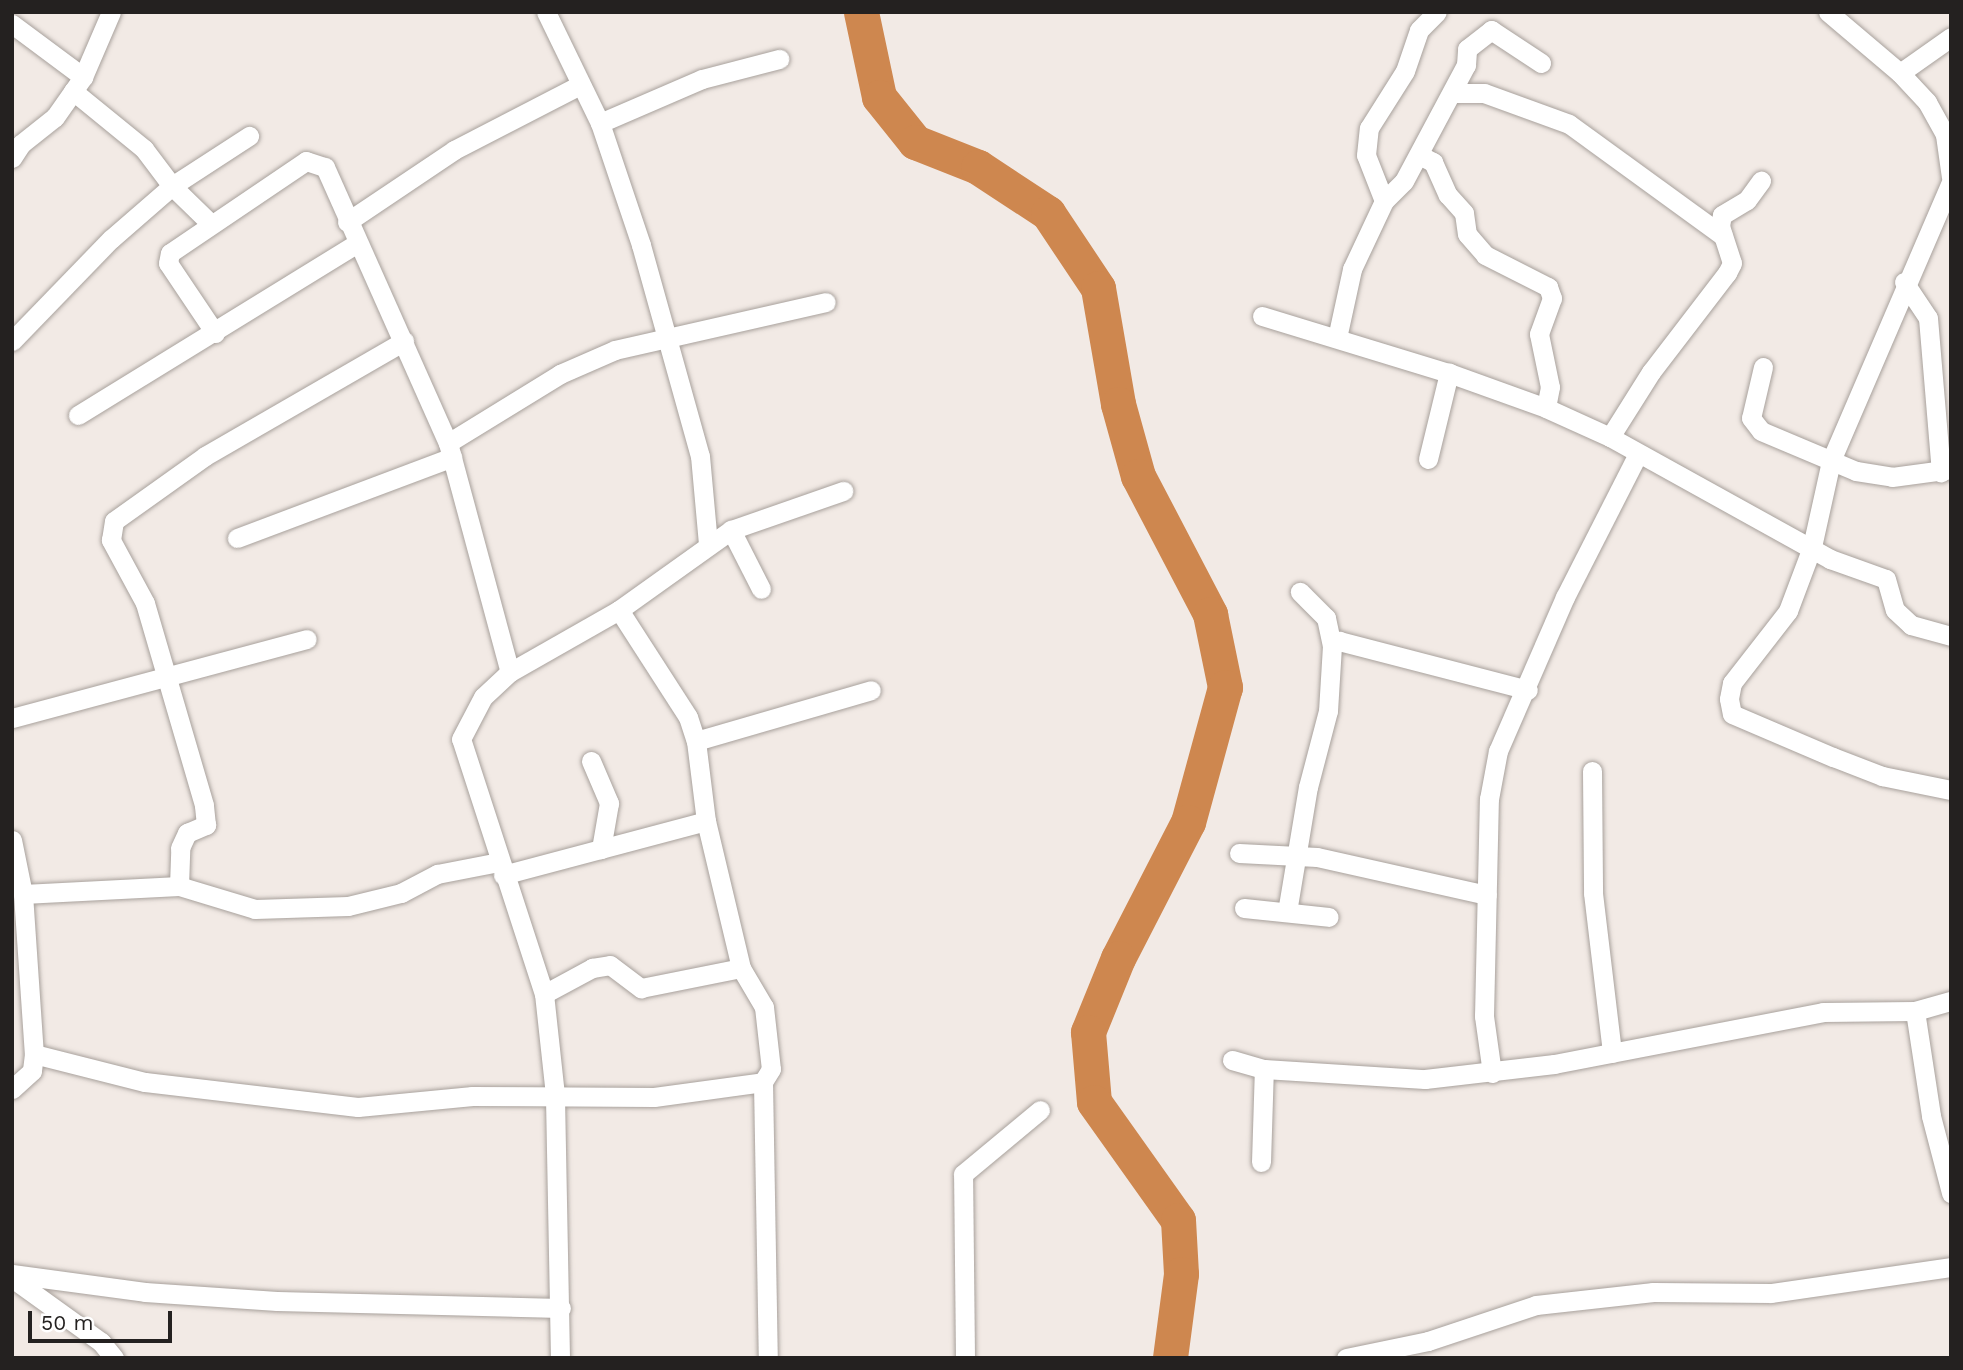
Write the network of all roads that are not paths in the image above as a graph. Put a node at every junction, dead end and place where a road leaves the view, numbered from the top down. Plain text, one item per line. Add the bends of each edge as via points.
1 (111, 12) edge
2 (546, 12) edge
3 (1437, 12) edge
4 (1828, 12) edge
5 (12, 24) edge
6 (1951, 37) edge
7 (779, 59) dead end
8 (1541, 63) dead end
9 (1900, 73) junction
10 (78, 84) junction
11 (580, 85) junction
12 (1452, 93) junction
13 (600, 123) junction
14 (249, 136) dead end
15 (15, 147) edge
16 (1419, 155) junction
17 (1951, 177) edge
18 (1761, 181) dead end
19 (1951, 182) edge
20 (173, 186) junction
21 (1384, 201) junction
22 (347, 222) junction
23 (210, 223) junction
24 (1723, 236) junction
25 (356, 244) junction
26 (1905, 282) junction
27 (826, 302) dead end
28 (1262, 316) dead end
29 (215, 333) junction
30 (1336, 338) junction
31 (13, 339) edge
32 (668, 339) junction
33 (404, 341) junction
34 (1763, 367) dead end
35 (1449, 373) junction
36 (1546, 408) junction
37 (78, 415) dead end
38 (1610, 437) junction
39 (450, 450) junction
40 (1638, 454) junction
41 (1428, 459) dead end
42 (1830, 461) junction
43 (1946, 471) edge
44 (843, 491) dead end
45 (731, 530) junction
46 (237, 538) dead end
47 (708, 544) junction
48 (1812, 547) junction
49 (761, 589) dead end
50 (1300, 592) dead end
51 (619, 610) junction
52 (1951, 636) edge
53 (307, 639) dead end
54 (1332, 646) junction
55 (510, 672) junction
56 (164, 675) junction
57 (872, 690) dead end
58 (1528, 690) junction
59 (12, 718) edge
60 (696, 741) junction
61 (591, 761) dead end
62 (1592, 771) dead end
63 (1951, 790) edge
64 (706, 821) junction
65 (12, 840) edge
66 (601, 849) junction
67 (1239, 853) dead end
68 (1296, 855) junction
69 (501, 869) junction
70 (178, 886) junction
71 (1487, 895) junction
72 (19, 900) edge
73 (1244, 908) dead end
74 (1287, 912) junction
75 (1329, 917) dead end
76 (741, 968) junction
77 (544, 994) junction
78 (1951, 1001) edge
79 (1915, 1012) junction
80 (1612, 1053) junction
81 (34, 1054) junction
82 (1232, 1060) dead end
83 (1264, 1069) junction
84 (1492, 1073) junction
85 (763, 1082) junction
86 (12, 1089) edge
87 (555, 1096) junction
88 (1041, 1110) dead end
89 (1261, 1162) dead end
90 (1951, 1194) edge
91 (1951, 1267) edge
92 (12, 1276) edge
93 (561, 1308) junction
94 (114, 1358) edge
95 (560, 1358) edge
96 (768, 1358) edge
97 (965, 1358) edge
98 (1346, 1358) edge

1 - 10 street
2 - 11 street
3 - 21 street via 1419,30 1405,71 1369,128 1366,155
4 - 9 street
5 - 10 street
6 - 9 street
7 - 13 street via 702,79
8 - 12 street via 1520,53 1500,34 1484,32 1467,49 1466,65
9 - 17 street via 1927,102 1945,135
10 - 15 street via 55,117
10 - 20 street via 144,149
11 - 13 street
11 - 22 street via 454,150
12 - 16 street
12 - 24 street via 1484,93 1569,124
13 - 32 street
14 - 20 street
16 - 21 street
16 - 36 street via 1433,162 1448,195 1464,213 1466,234 1485,256 1548,287 1552,298 1539,334 1550,387
18 - 24 street via 1747,200 1722,215
19 - 26 street
20 - 23 street
20 - 31 street via 110,239
21 - 30 street via 1352,269
22 - 23 street via 325,167 306,161
22 - 25 street
23 - 29 street via 175,245 168,263
24 - 38 street via 1732,263 1727,273 1651,372
25 - 29 street
25 - 33 street
26 - 42 street
26 - 43 street via 1927,318
27 - 32 street
28 - 30 street
29 - 37 street
30 - 35 street
32 - 39 street via 615,350 560,374
32 - 47 street via 700,456
33 - 39 street
33 - 56 street via 205,456 114,521 111,540 145,603
34 - 42 street via 1753,424
35 - 36 street
35 - 41 street
36 - 38 street
38 - 40 street
39 - 46 street
39 - 55 street
40 - 48 street
40 - 58 street via 1565,597
42 - 43 street via 1892,477
42 - 48 street
44 - 45 street
45 - 47 street
45 - 49 street
47 - 51 street
48 - 52 street via 1846,566 1886,579 1895,610 1911,625
48 - 63 street via 1788,611 1732,683 1732,714 1882,776
50 - 54 street via 1326,618
51 - 55 street
51 - 60 street via 676,695
53 - 56 street
54 - 58 street via 1339,642
54 - 68 street via 1328,711
55 - 69 street via 483,697 461,739
56 - 59 street
56 - 70 street via 206,825 187,833 180,848
57 - 60 street
58 - 71 street via 1498,751 1489,799
60 - 64 street
61 - 66 street via 609,803
62 - 80 street via 1592,893
64 - 66 street
64 - 76 street
65 - 72 street
66 - 69 street
67 - 68 street
68 - 71 street
68 - 74 street
69 - 70 street via 437,874 401,892 348,905 255,909
69 - 77 street
70 - 72 street
71 - 84 street via 1484,1016
72 - 81 street
73 - 74 street
74 - 75 street
76 - 77 street via 641,988 610,965 592,968
76 - 85 street via 764,1007 771,1069
77 - 87 street
78 - 79 street
79 - 80 street via 1823,1012
79 - 90 street via 1931,1116
80 - 84 street
81 - 86 street via 32,1071
81 - 87 street via 145,1082 358,1107 472,1096
82 - 83 street
83 - 84 street via 1425,1079
83 - 89 street
85 - 87 street via 654,1097
85 - 96 street
87 - 93 street
88 - 97 street via 963,1174
91 - 98 street via 1771,1293 1653,1292 1536,1305 1428,1341
92 - 93 street via 277,1301
92 - 94 street via 102,1342
93 - 95 street

